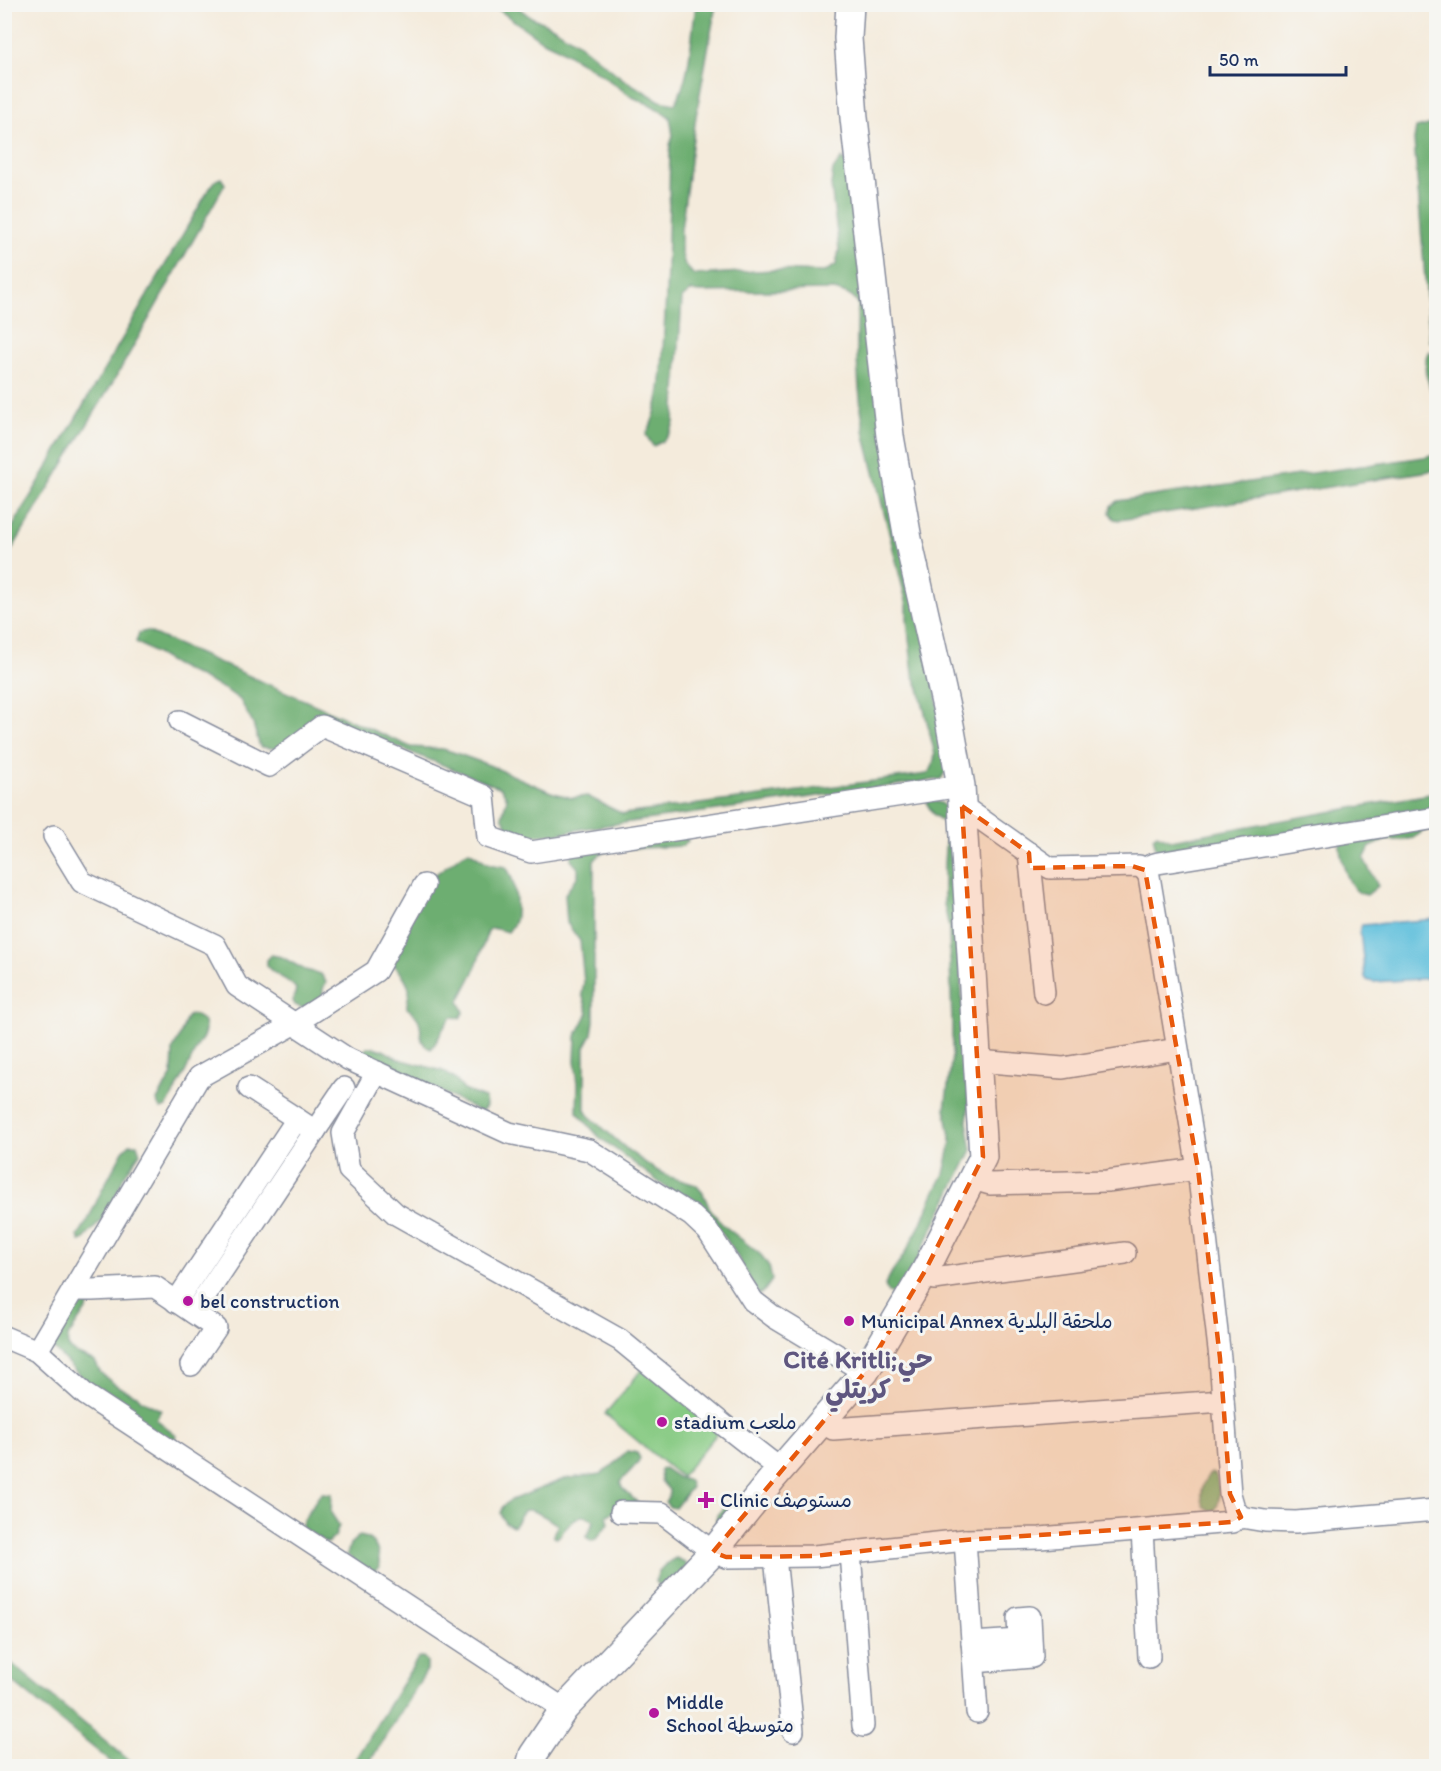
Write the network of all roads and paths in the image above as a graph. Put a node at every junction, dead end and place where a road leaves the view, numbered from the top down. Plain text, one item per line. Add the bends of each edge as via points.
1 (850, 4) edge
2 (180, 721) dead end
3 (962, 796) junction
4 (1437, 818) edge
5 (54, 836) dead end
6 (1036, 863) junction
7 (1145, 870) junction
8 (424, 885) dead end
9 (1044, 993) dead end
10 (294, 1024) junction
11 (1177, 1048) junction
12 (977, 1061) junction
13 (377, 1072) junction
14 (249, 1088) dead end
15 (344, 1088) dead end
16 (297, 1119) junction
17 (315, 1131) junction
18 (1198, 1169) junction
19 (972, 1179) junction
20 (1125, 1253) dead end
21 (923, 1274) junction
22 (73, 1290) junction
23 (176, 1302) junction
24 (194, 1313) junction
25 (4, 1337) edge
26 (37, 1352) junction
27 (191, 1365) dead end
28 (865, 1372) junction
29 (1223, 1401) junction
30 (822, 1421) junction
31 (776, 1474) junction
32 (1437, 1510) edge
33 (621, 1512) dead end
34 (1241, 1517) junction
35 (1142, 1530) junction
36 (965, 1540) junction
37 (713, 1552) junction
38 (850, 1552) junction
39 (776, 1557) junction
40 (1149, 1657) dead end
41 (564, 1709) junction
42 (977, 1712) dead end
43 (862, 1726) dead end
44 (793, 1731) dead end
45 (530, 1767) edge

1 - 3 street via 848,38 854,118 890,436
2 - 3 street via 269,766 322,726 484,796 488,837 531,852
3 - 6 street
3 - 12 street
4 - 7 street via 1158,863
5 - 10 street via 82,882 215,945 237,986
6 - 7 street via 1139,866
6 - 9 street
7 - 11 street
8 - 10 street via 376,971
10 - 13 street via 348,1059
10 - 22 street via 199,1077
11 - 12 street via 1063,1068
11 - 18 street
12 - 19 street via 983,1157
13 - 28 street via 509,1133 589,1150 692,1216 708,1231 744,1289 764,1311
13 - 31 street via 343,1133 349,1170 396,1214 620,1340 730,1430 723,1439
14 - 16 street
15 - 17 street
16 - 17 street
16 - 23 street
17 - 24 street
18 - 19 street via 1107,1181 990,1184
18 - 29 street
19 - 21 street
20 - 21 street via 934,1279
21 - 28 street
22 - 23 street via 154,1287
22 - 26 street
23 - 24 street
24 - 27 street via 216,1328
25 - 26 street
26 - 41 street via 86,1395
28 - 30 street
29 - 30 street via 833,1430
29 - 34 street via 1230,1494
30 - 31 street
31 - 37 street
32 - 34 street via 1296,1522
33 - 37 street via 662,1513
34 - 35 street via 1232,1522
35 - 36 street
35 - 40 street
36 - 38 street
36 - 42 street
37 - 39 street via 726,1557
37 - 41 street
38 - 39 street
38 - 43 street
39 - 44 street
41 - 45 street via 533,1755

